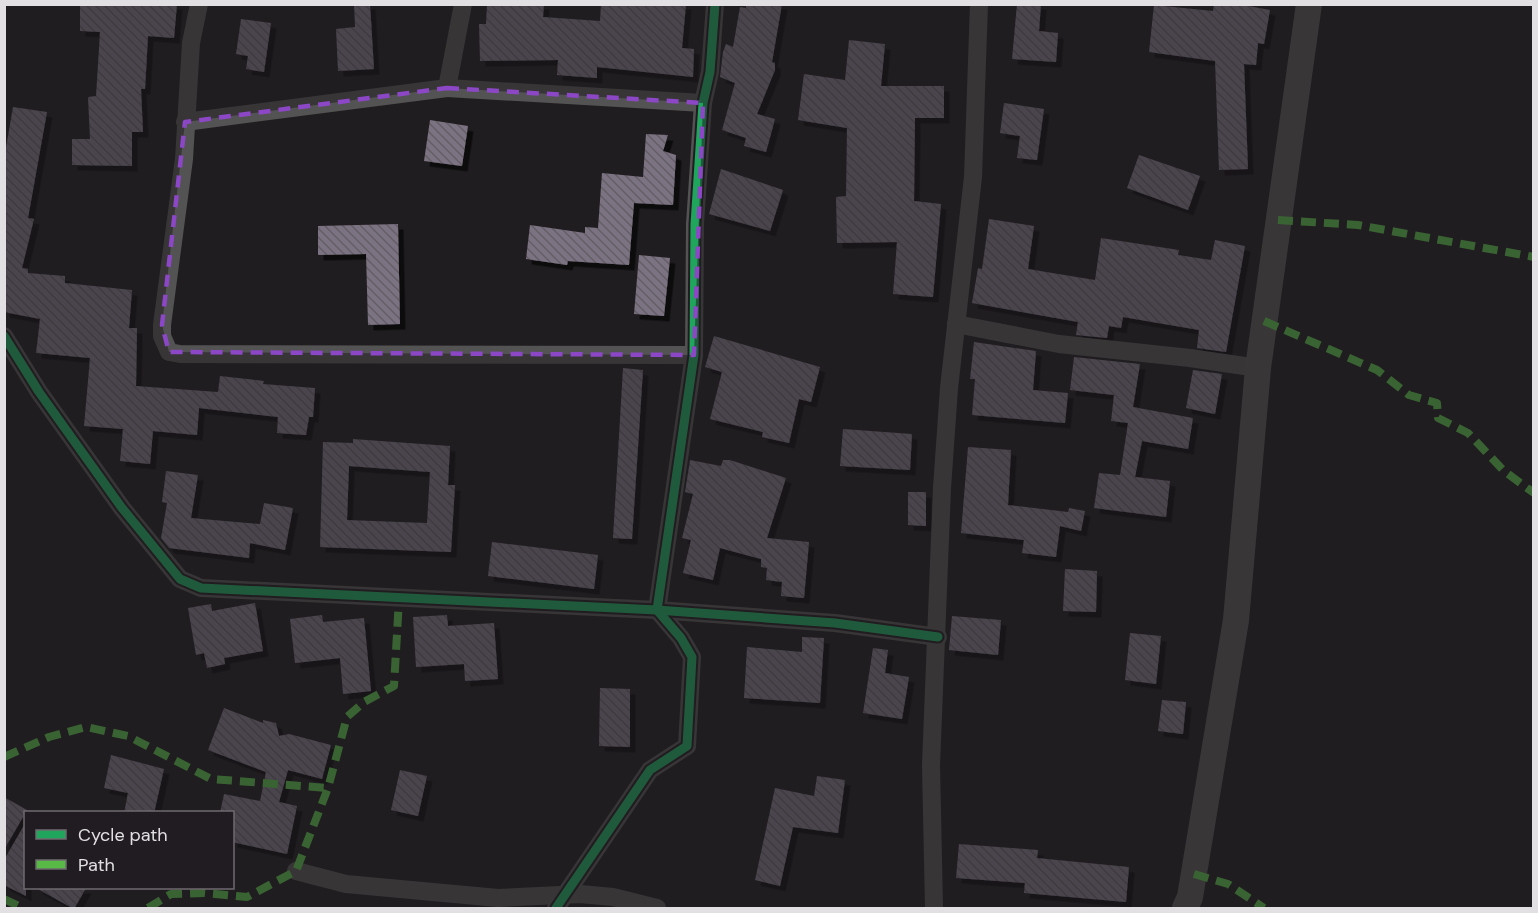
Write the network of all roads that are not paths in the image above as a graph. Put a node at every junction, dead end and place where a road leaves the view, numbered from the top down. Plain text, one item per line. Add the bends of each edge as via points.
1 (199, 4) edge
2 (463, 4) edge
3 (716, 4) edge
4 (979, 4) edge
5 (1309, 4) edge
6 (447, 88) junction
7 (703, 104) junction
8 (185, 122) junction
9 (956, 324) junction
10 (4, 336) edge
11 (694, 355) junction
12 (1258, 368) junction
13 (657, 610) junction
14 (938, 637) junction
15 (296, 871) dead end
16 (560, 902) edge
17 (657, 909) edge
18 (934, 909) edge
19 (1185, 909) edge

1 - 8 street via 191,43
2 - 6 street
3 - 7 street
4 - 9 street via 973,177
5 - 12 street
6 - 7 street
6 - 8 street
7 - 11 street via 695,224
8 - 11 street via 184,159 162,325 169,352
9 - 12 street via 1059,344
9 - 14 street via 942,488
10 - 13 street via 122,508 180,579 201,588
11 - 13 street
12 - 19 street via 1236,620
13 - 14 street via 835,623
13 - 16 street via 692,657 687,746 650,770
14 - 18 street via 930,765
15 - 16 street via 346,884
16 - 17 street via 613,897

